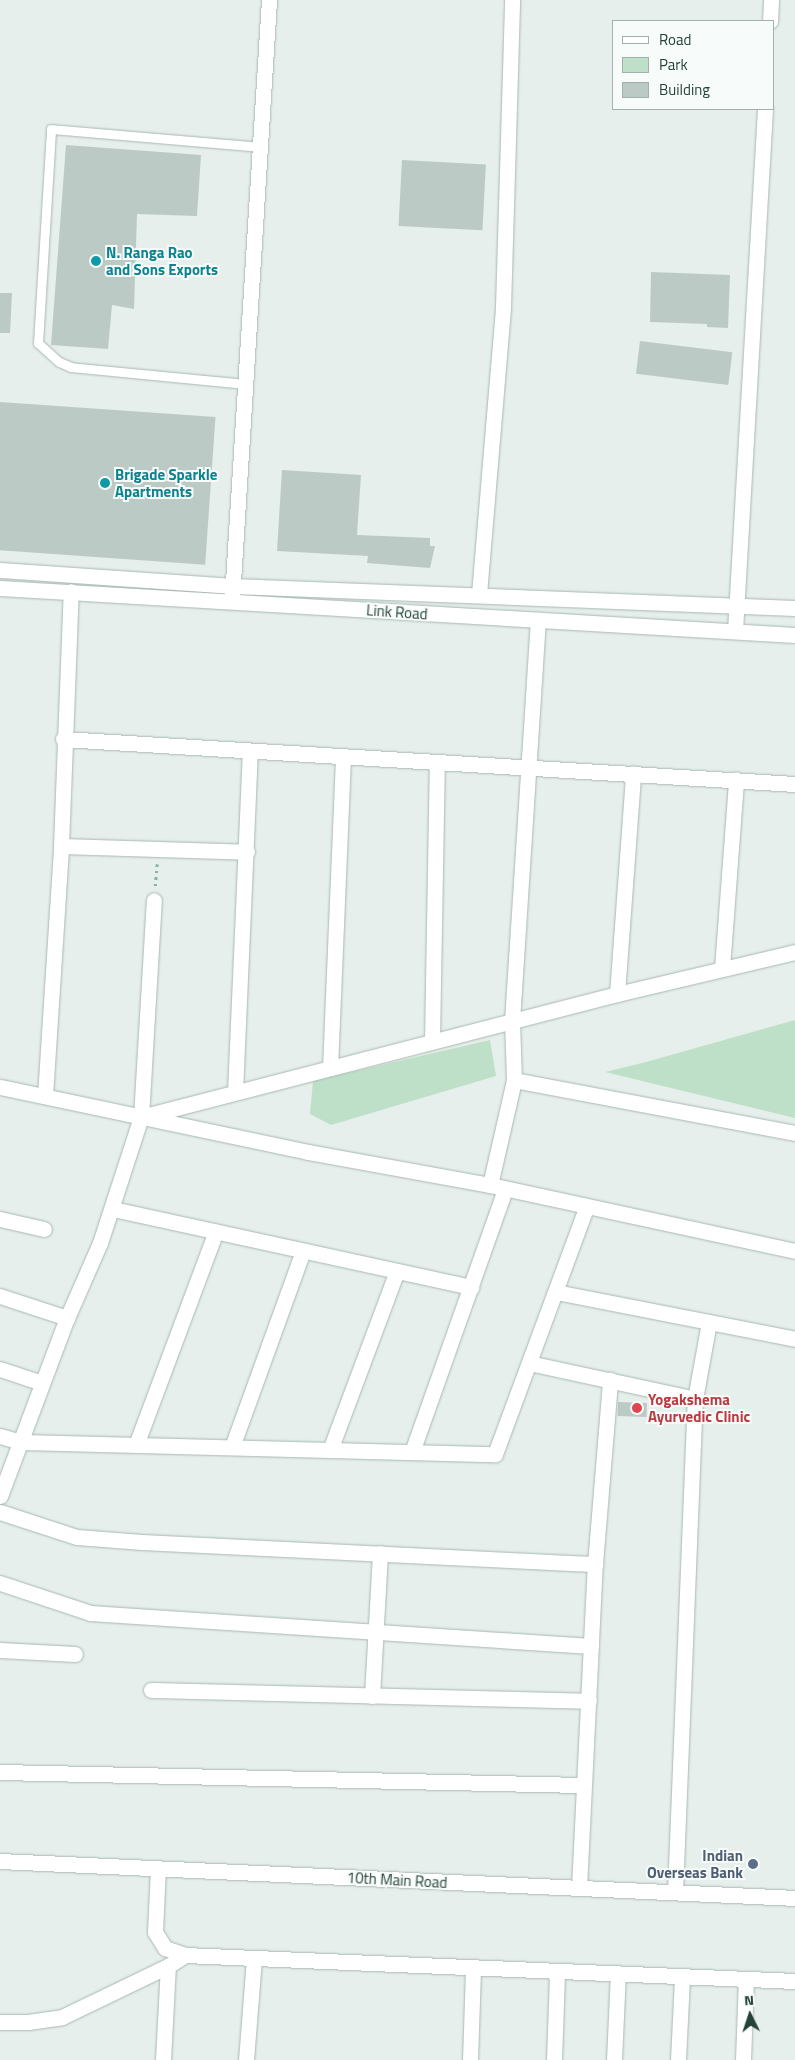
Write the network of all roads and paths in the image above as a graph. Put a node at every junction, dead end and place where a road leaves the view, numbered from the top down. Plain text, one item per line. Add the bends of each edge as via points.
1 (269, 0) edge
2 (512, 0) edge
3 (771, 0) edge
4 (770, 20) edge
5 (765, 110) edge
6 (260, 147) junction
7 (246, 384) junction
8 (0, 570) edge
9 (233, 586) junction
10 (0, 588) edge
11 (70, 590) junction
12 (479, 594) junction
13 (232, 602) junction
14 (737, 606) junction
15 (795, 608) edge
16 (538, 620) junction
17 (735, 631) junction
18 (795, 635) edge
19 (63, 739) junction
20 (250, 751) junction
21 (343, 756) junction
22 (437, 762) junction
23 (526, 768) junction
24 (633, 774) junction
25 (736, 780) junction
26 (795, 784) edge
27 (61, 846) junction
28 (158, 849) junction
29 (247, 852) junction
30 (154, 900) joint
31 (795, 952) edge
32 (722, 968) junction
33 (617, 994) junction
34 (512, 1021) junction
35 (432, 1041) junction
36 (330, 1068) junction
37 (514, 1080) junction
38 (0, 1087) edge
39 (235, 1092) junction
40 (45, 1096) junction
41 (141, 1117) junction
42 (795, 1133) edge
43 (498, 1187) junction
44 (586, 1208) junction
45 (112, 1209) junction
46 (0, 1219) edge
47 (44, 1229) dead end
48 (216, 1232) junction
49 (303, 1250) junction
50 (795, 1251) edge
51 (397, 1271) junction
52 (472, 1287) junction
53 (556, 1292) junction
54 (0, 1296) edge
55 (66, 1318) junction
56 (709, 1322) junction
57 (795, 1339) edge
58 (529, 1363) junction
59 (0, 1369) edge
60 (610, 1380) junction
61 (42, 1383) junction
62 (695, 1399) junction
63 (0, 1436) edge
64 (21, 1442) junction
65 (136, 1445) junction
66 (232, 1447) junction
67 (330, 1450) junction
68 (412, 1452) junction
69 (0, 1496) edge
70 (0, 1512) edge
71 (380, 1553) junction
72 (596, 1564) junction
73 (0, 1583) edge
74 (377, 1632) junction
75 (591, 1646) junction
76 (0, 1650) edge
77 (75, 1654) dead end
78 (151, 1690) dead end
79 (372, 1696) junction
80 (589, 1701) junction
81 (0, 1772) edge
82 (584, 1785) junction
83 (0, 1861) edge
84 (158, 1868) junction
85 (579, 1888) junction
86 (674, 1892) junction
87 (795, 1898) edge
88 (185, 1955) junction
89 (254, 1958) junction
90 (168, 1966) junction
91 (473, 1969) junction
92 (557, 1972) junction
93 (618, 1973) junction
94 (682, 1977) junction
95 (746, 1979) junction
96 (795, 1981) edge
97 (0, 2022) edge
98 (163, 2060) edge
99 (246, 2060) edge
100 (470, 2060) edge
101 (554, 2060) edge
102 (614, 2060) edge
103 (678, 2060) edge
104 (743, 2060) edge

1 - 6 street
2 - 12 street via 502,308
3 - 4 street
5 - 14 street
6 - 7 street
6 - 7 lane via 51,129 38,343 71,368
7 - 9 street
8 - 9 street
9 - 12 street
9 - 13 street
10 - 11 street, Link Road
11 - 13 street, Link Road
11 - 19 street
12 - 14 street
13 - 16 street, Link Road
14 - 15 street
14 - 17 street
16 - 17 street, Link Road
16 - 23 street
17 - 18 street, Link Road
19 - 20 street
19 - 27 street
20 - 21 street
20 - 29 street
21 - 22 street
21 - 36 street
22 - 23 street
22 - 35 street
23 - 24 street
23 - 34 street
24 - 25 street
24 - 33 street
25 - 26 street
25 - 32 street
27 - 28 street
27 - 40 street
28 - 29 street
28 - 30 path
29 - 39 street
30 - 41 street
31 - 32 street
32 - 33 street
33 - 34 street
34 - 35 street
34 - 37 street
35 - 36 street
36 - 39 street
37 - 42 street
37 - 43 street
38 - 40 street
39 - 41 street
40 - 41 street
41 - 43 street
41 - 45 street
43 - 44 street
43 - 52 street
44 - 50 street
44 - 53 street
45 - 48 street
45 - 55 street
46 - 47 street
48 - 49 street
48 - 65 street
49 - 51 street
49 - 66 street
51 - 52 street
51 - 67 street
52 - 68 street
53 - 56 street
53 - 58 street
54 - 55 street
55 - 61 street
56 - 57 street
56 - 62 street
58 - 60 street
58 - 68 street via 495,1454
59 - 61 street
60 - 62 street
60 - 72 street
61 - 64 street
62 - 86 street
63 - 64 street
64 - 65 street
64 - 69 street
65 - 66 street
66 - 67 street
67 - 68 street
70 - 71 street via 76,1537
71 - 72 street
71 - 74 street
72 - 75 street
73 - 74 street via 90,1613
74 - 75 street
74 - 79 street
75 - 80 street
76 - 77 street
78 - 79 street
79 - 80 street
80 - 82 street
81 - 82 street
82 - 85 street
83 - 84 street, 10th Main Road
84 - 85 street, 10th Main Road
84 - 88 street via 156,1932 165,1948
85 - 86 street, 10th Main Road
86 - 87 street, 10th Main Road
88 - 89 street
88 - 90 street
89 - 91 street
89 - 99 street
90 - 97 street via 62,2017
90 - 98 street
91 - 92 street
91 - 100 street
92 - 93 street
92 - 101 street
93 - 94 street
93 - 102 street
94 - 95 street
94 - 103 street
95 - 96 street
95 - 104 street

